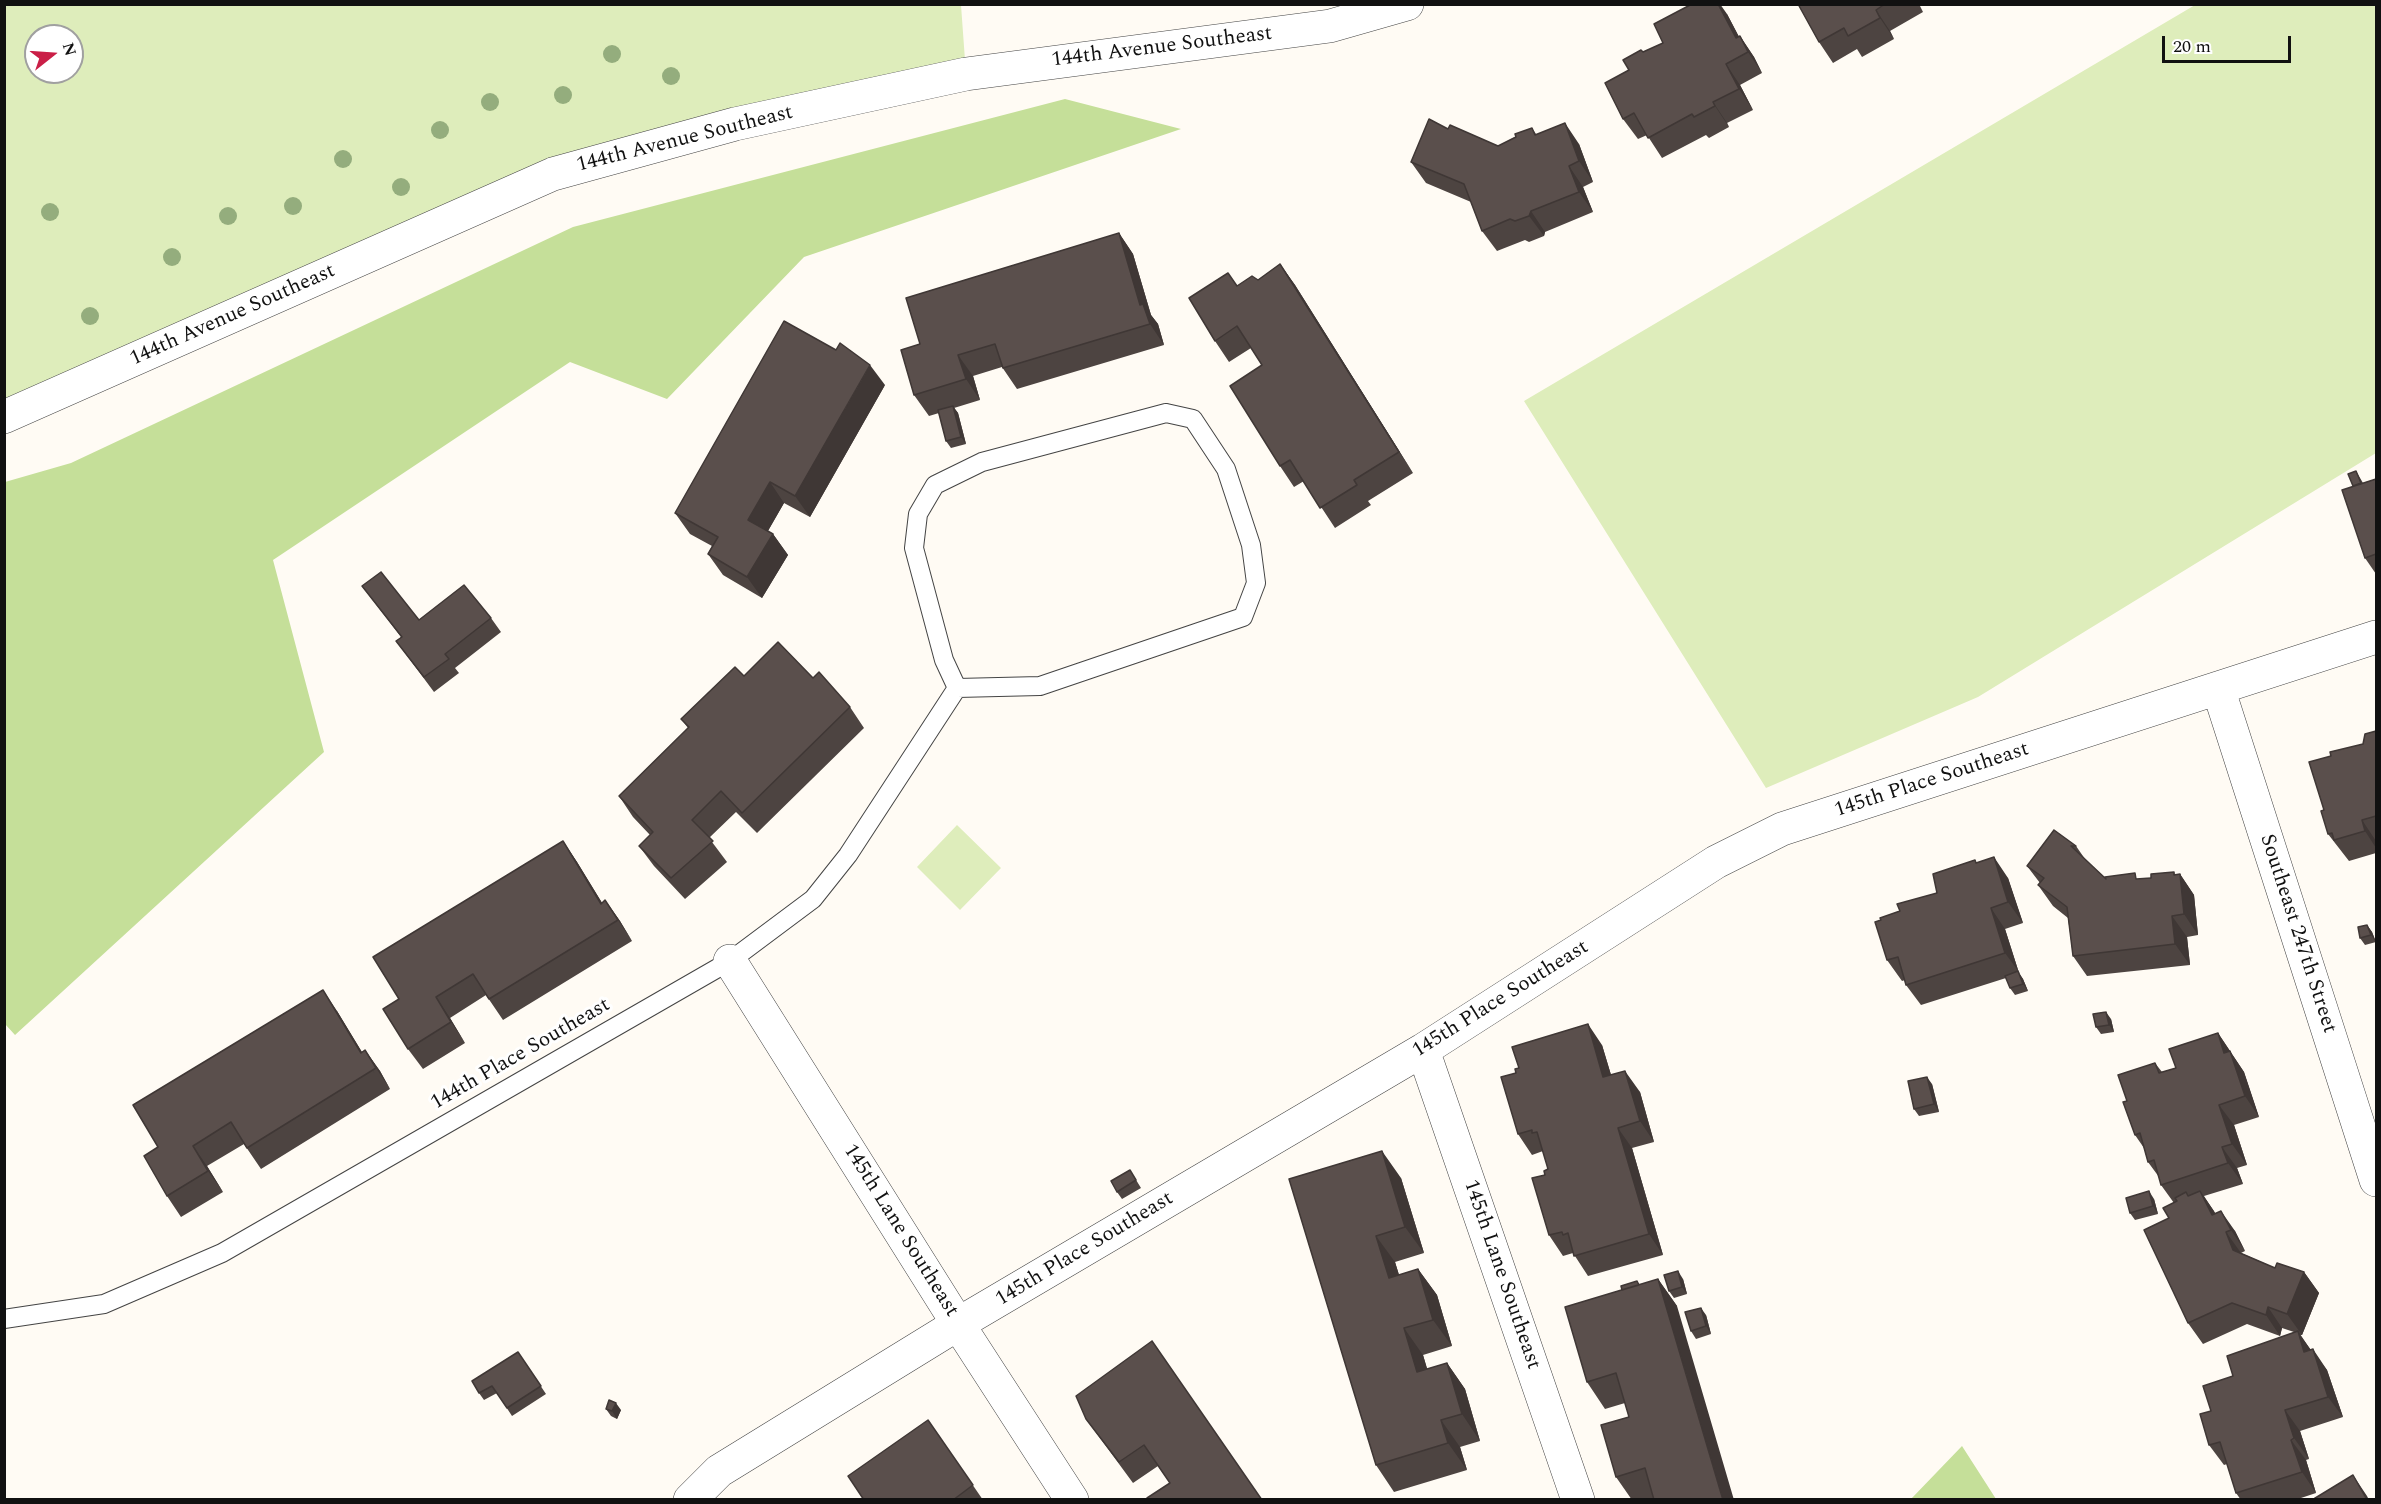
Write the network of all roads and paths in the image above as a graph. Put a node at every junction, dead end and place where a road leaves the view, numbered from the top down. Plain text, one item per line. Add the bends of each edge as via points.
1 (1407, 4) edge
2 (4, 417) edge
3 (2376, 638) edge
4 (957, 688) junction
5 (2218, 688) junction
6 (730, 961) junction
7 (1423, 1050) junction
8 (2376, 1179) edge
9 (4, 1319) edge
10 (958, 1324) junction
11 (690, 1500) edge
12 (1072, 1500) edge
13 (1578, 1500) edge

1 - 2 street, 144th Avenue Southeast via 1330,26 966,74 735,124 553,174
3 - 5 street, 145th Place Southeast
4 - 4 lane via 944,660 914,548 918,514 935,485 982,462 1166,413 1193,418 1226,469 1251,545 1256,583 1244,617 1040,686
4 - 6 lane, 144th Place Southeast via 848,855 813,899
5 - 7 street, 145th Place Southeast via 1782,829 1716,862
5 - 8 street, Southeast 247th Street
6 - 9 lane, 144th Place Southeast via 222,1253 104,1304
6 - 10 street, 145th Lane Southeast
7 - 10 street, 145th Place Southeast
7 - 13 street, 145th Lane Southeast
10 - 11 street, 145th Place Southeast via 719,1471
10 - 12 street, 145th Lane Southeast

